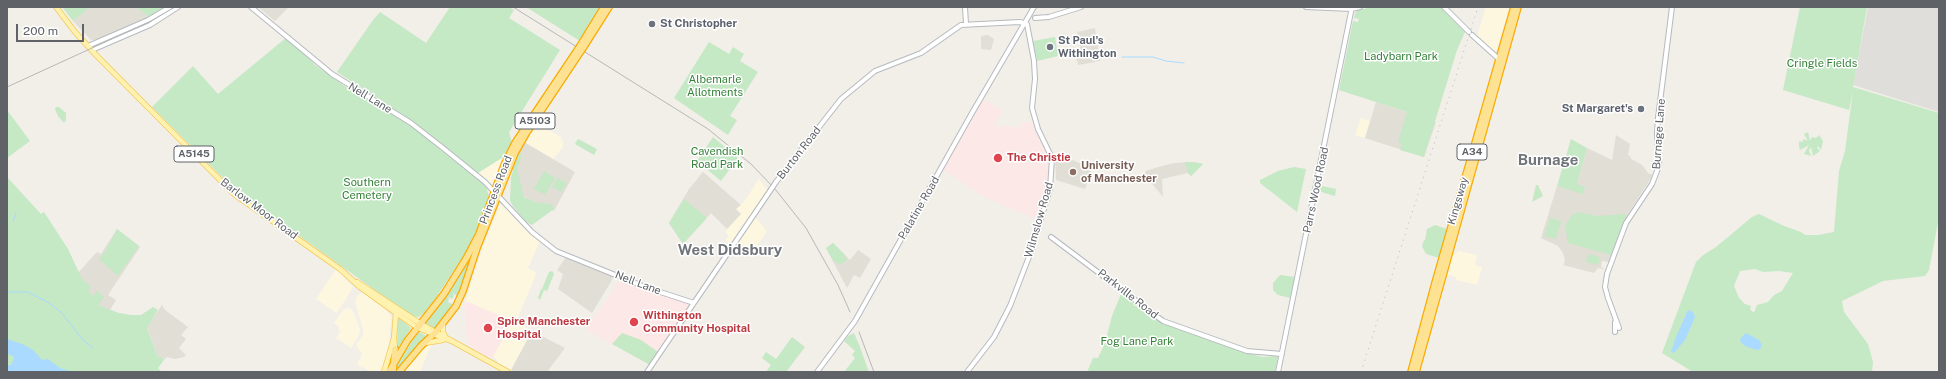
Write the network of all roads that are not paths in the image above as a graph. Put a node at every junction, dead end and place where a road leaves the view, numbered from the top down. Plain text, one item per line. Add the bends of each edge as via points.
1 (56, 7) edge
2 (170, 7) edge
3 (178, 7) edge
4 (251, 7) edge
5 (604, 7) edge
6 (609, 7) edge
7 (965, 7) edge
8 (1081, 7) edge
9 (1306, 7) edge
10 (1360, 7) edge
11 (1444, 7) edge
12 (1514, 7) edge
13 (1518, 7) edge
14 (1672, 7) edge
15 (1352, 8) edge
16 (1033, 9) edge
17 (1035, 18) dead end
18 (966, 24) junction
19 (1024, 25) junction
20 (88, 46) junction
21 (103, 46) junction
22 (580, 49) junction
23 (92, 50) junction
24 (1501, 51) junction
25 (1491, 53) junction
26 (98, 56) junction
27 (1500, 60) junction
28 (536, 116) junction
29 (498, 184) junction
30 (490, 188) junction
31 (496, 194) junction
32 (1051, 236) dead end
33 (1448, 246) junction
34 (355, 281) junction
35 (694, 303) junction
36 (389, 308) junction
37 (396, 311) junction
38 (428, 315) junction
39 (410, 318) junction
40 (1615, 321) junction
41 (394, 323) junction
42 (443, 324) junction
43 (419, 326) junction
44 (1619, 328) dead end
45 (1615, 332) dead end
46 (435, 334) junction
47 (394, 338) junction
48 (448, 340) junction
49 (424, 343) junction
50 (395, 349) joint
51 (1282, 354) junction
52 (394, 362) junction
53 (384, 372) edge
54 (389, 372) edge
55 (393, 372) edge
56 (400, 372) edge
57 (508, 372) edge
58 (648, 372) edge
59 (817, 372) edge
60 (967, 372) edge
61 (1278, 372) edge
62 (1411, 372) edge
63 (1416, 372) edge

1 - 20 main road, Barlow Moor Road / A5145
2 - 20 street via 148,20
3 - 21 street via 160,19
4 - 30 street, Nell Lane via 325,69 411,123
5 - 22 highway, Princess Road / A5103
6 - 22 highway, Princess Road / A5103
7 - 18 street
8 - 17 street via 1049,18
9 - 15 street
10 - 15 street
11 - 25 street
12 - 24 highway, Kingsway / A34
13 - 27 highway, Kingsway / A34
14 - 40 street, Burnage Lane via 1658,118 1658,166 1652,184 1626,224 1607,274 1605,287
15 - 51 street, Parrs Wood Road
16 - 19 street
18 - 19 street, Burton Road
18 - 35 street, Burton Road, bridge via 922,53 878,69 841,99 776,182
19 - 59 street, Palatine Road via 855,321
19 - 60 street, Wilmslow Road via 1029,32 1034,73 1032,108 1038,129 1052,158 1050,188 1033,245 1010,306 994,337
20 - 23 main road, Barlow Moor Road / A5145
21 - 23 street
21 - 26 street
22 - 28 highway, Princess Road / A5103
23 - 26 main road, Barlow Moor Road / A5145
24 - 25 street
24 - 27 highway, Kingsway / A34
25 - 27 street
26 - 34 main road, Barlow Moor Road / A5145 via 230,190
27 - 33 highway, Kingsway / A34
28 - 29 highway, Princess Road / A5103 via 511,152
28 - 31 highway, Princess Road / A5103
29 - 30 street
29 - 31 highway, Princess Road / A5103
30 - 31 street, Nell Lane
31 - 35 street, Nell Lane via 533,233 556,251 645,287
31 - 38 highway, Princess Road / A5103 via 467,257
31 - 42 highway, Princess Road / A5103 via 463,291
32 - 51 street, Parkville Road via 1163,321 1247,351
33 - 62 highway, Kingsway / A34
33 - 63 highway, Kingsway / A34
34 - 36 main road, Barlow Moor Road / A5145
34 - 37 main road, Barlow Moor Road / A5145
35 - 58 street, Burton Road
36 - 37 main road, Barlow Moor Road / A5145
36 - 41 main road
37 - 39 main road, Barlow Moor Road / A5145
37 - 41 main road
37 - 43 main road, Barlow Moor Road / A5145
38 - 39 main road via 418,319
38 - 43 highway, Princess Road / A5103
39 - 43 main road, Barlow Moor Road / A5145
40 - 44 street
40 - 45 street
41 - 47 main road
42 - 46 highway, Princess Road / A5103
42 - 48 main road via 443,332
43 - 46 main road, Barlow Moor Road / A5145
43 - 52 highway, Princess Road / A5103
46 - 48 main road, Barlow Moor Road / A5145
46 - 49 highway, Princess Road / A5103
47 - 50 main road
47 - 53 main road
48 - 49 main road
48 - 57 main road, Barlow Moor Road / A5145
49 - 56 highway, Princess Road / A5103
50 - 52 highway, A5103
51 - 61 street, Parrs Wood Road
52 - 54 highway, Princess Road / A5103
52 - 55 highway, A5103

